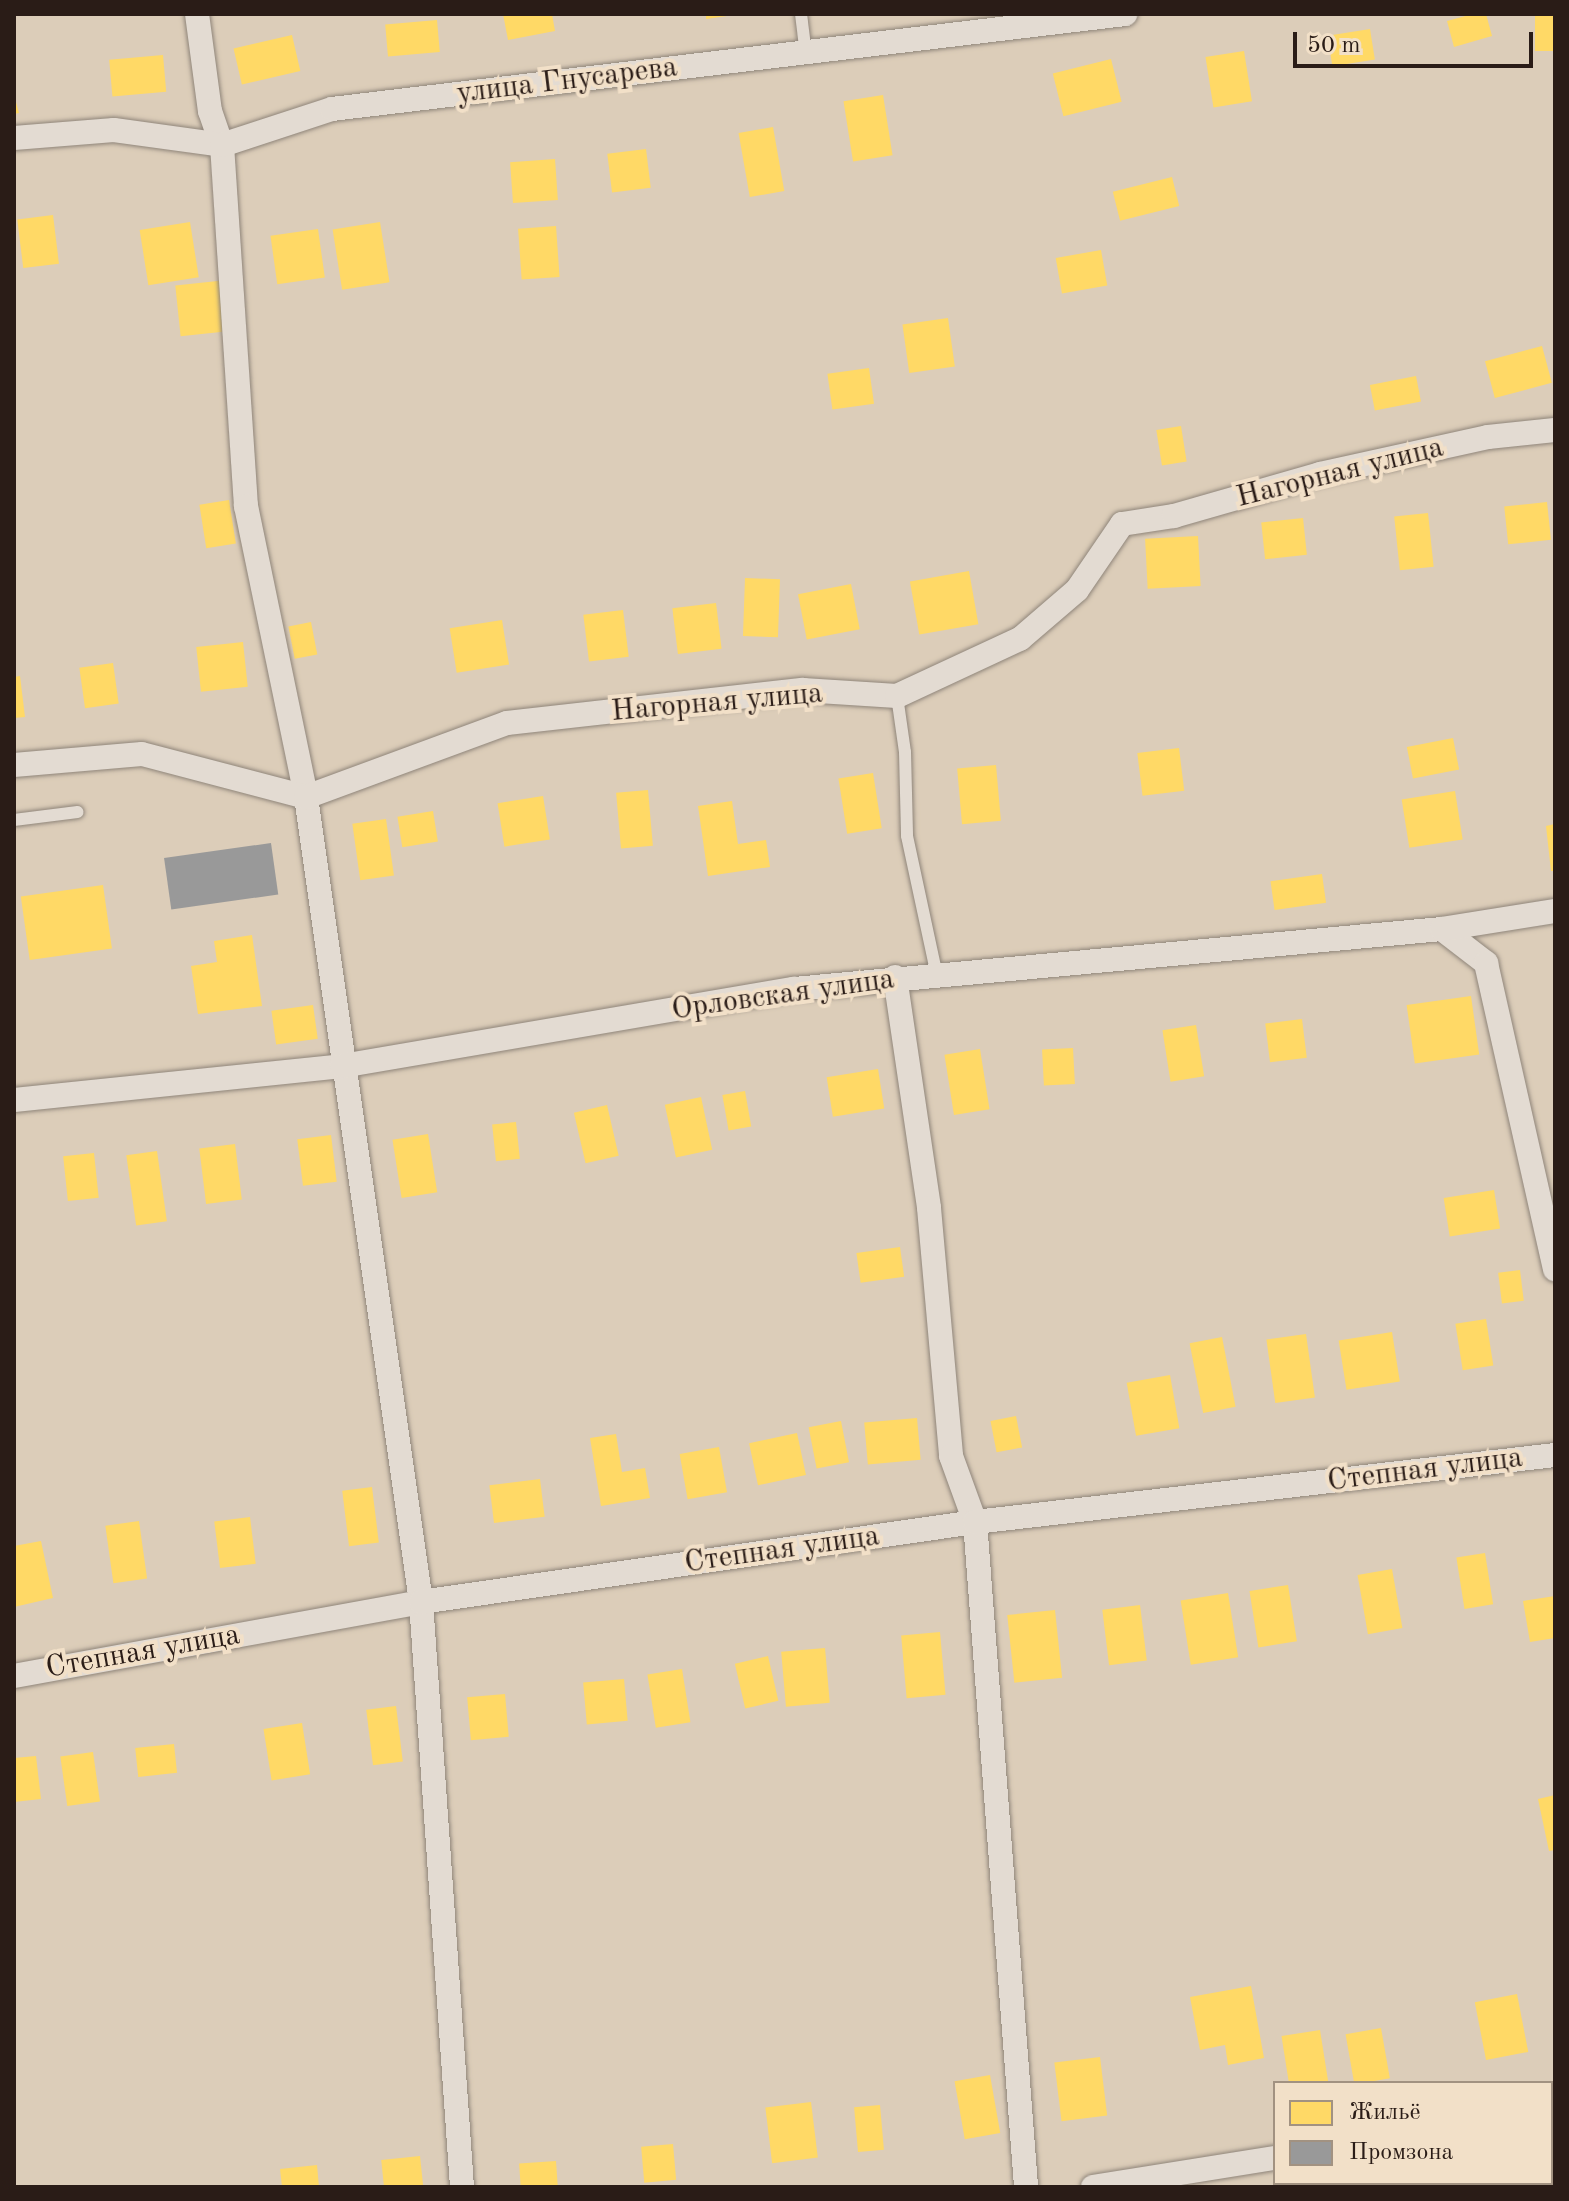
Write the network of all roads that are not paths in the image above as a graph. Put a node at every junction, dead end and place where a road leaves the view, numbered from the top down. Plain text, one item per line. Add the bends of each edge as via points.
1 (197, 14) edge
2 (801, 14) edge
3 (1125, 14) edge
4 (806, 52) junction
5 (14, 138) edge
6 (222, 145) junction
7 (1555, 430) edge
8 (897, 696) junction
9 (14, 765) edge
10 (306, 797) junction
11 (77, 812) dead end
12 (14, 820) edge
13 (1555, 911) edge
14 (1442, 929) junction
15 (937, 976) junction
16 (895, 977) junction
17 (342, 1066) junction
18 (14, 1100) edge
19 (1555, 1269) edge
20 (1555, 1455) edge
21 (975, 1522) junction
22 (421, 1602) junction
23 (14, 1676) edge
24 (1273, 2158) edge
25 (462, 2187) edge
26 (1026, 2187) edge
27 (1093, 2187) edge

1 - 6 street via 210,111
2 - 4 lane
3 - 4 street, улица Гнусарева
4 - 6 street, улица Гнусарева via 332,109
5 - 6 street, улица Гнусарева via 114,130
6 - 10 street via 246,506
7 - 8 street, Нагорная улица via 1473,440 1320,474 1174,516 1122,524 1077,590 1020,639
8 - 10 street, Нагорная улица via 803,690 507,723
8 - 15 lane via 907,836
9 - 10 street via 142,754
10 - 17 street
11 - 12 lane
13 - 14 street, Орловская улица
14 - 15 street, Орловская улица
14 - 19 street via 1486,963
15 - 16 street, Орловская улица
16 - 17 street, Орловская улица via 794,989
16 - 21 street via 929,1208 951,1456
17 - 18 street, Орловская улица
17 - 22 street
20 - 21 street, Степная улица
21 - 22 street, Степная улица
21 - 26 street
22 - 23 street, Степная улица
22 - 25 street
24 - 27 street

